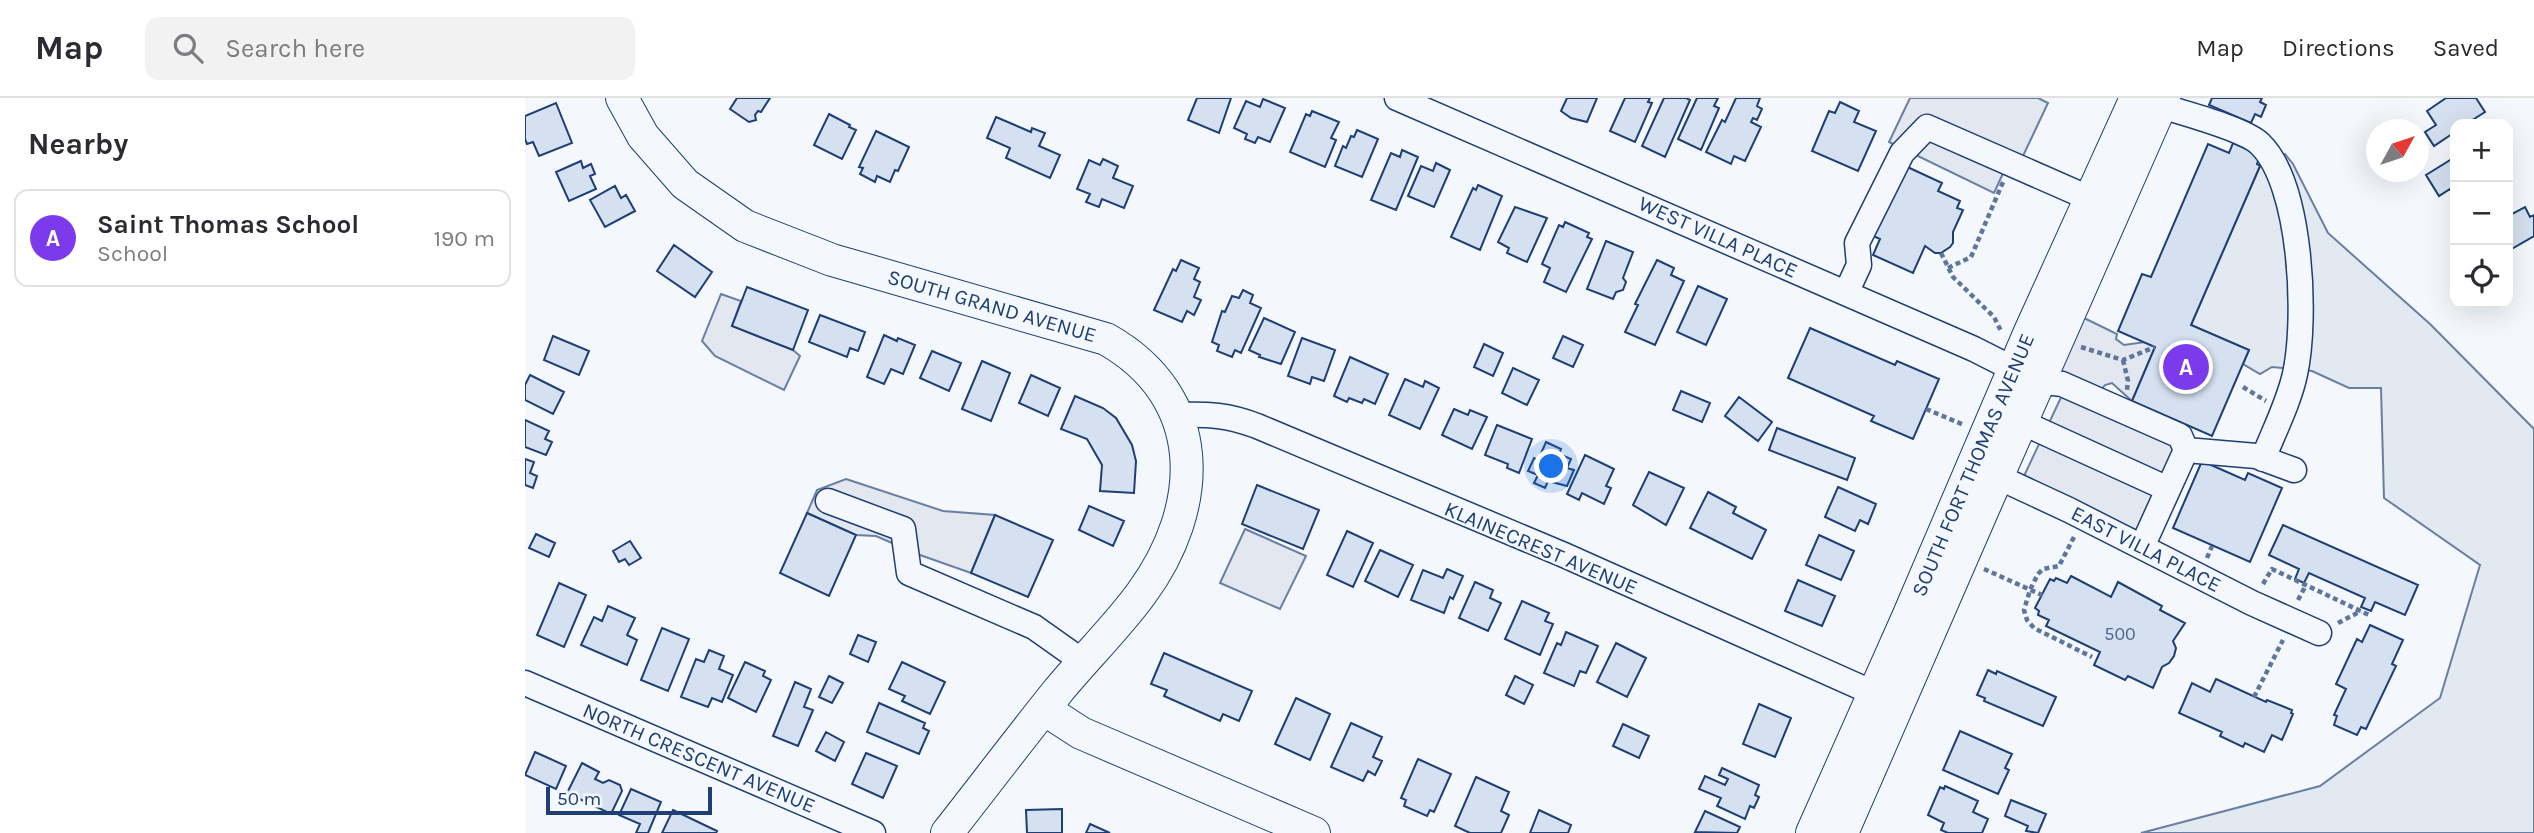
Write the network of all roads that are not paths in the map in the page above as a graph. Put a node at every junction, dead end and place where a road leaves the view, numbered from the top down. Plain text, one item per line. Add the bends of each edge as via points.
1 (622, 98) edge
2 (1397, 98) edge
3 (2154, 101) edge
4 (2102, 204) junction
5 (1846, 293) junction
6 (2025, 375) junction
7 (1178, 415) junction
8 (2021, 422) junction
9 (2186, 450) junction
10 (2263, 458) junction
11 (2294, 470) dead end
12 (1985, 472) junction
13 (2168, 489) junction
14 (828, 500) dead end
15 (2142, 547) junction
16 (2319, 633) dead end
17 (1082, 661) junction
18 (525, 684) edge
19 (1885, 698) junction
20 (1044, 709) junction
21 (1309, 832) edge
22 (873, 833) edge
23 (947, 833) edge
24 (1812, 833) edge
25 (1842, 833) edge

1 - 7 main road, SOUTH GRAND AVENUE via 643,136 685,184 745,226 832,260 1106,339 1150,371
2 - 5 street, WEST VILLA PLACE
3 - 4 main road, SOUTH FORT THOMAS AVENUE
3 - 10 street via 2257,142 2276,162 2296,231 2301,338 2295,377
4 - 5 street via 1927,127 1902,153 1857,243 1859,265
4 - 6 main road, SOUTH FORT THOMAS AVENUE
5 - 6 street, WEST VILLA PLACE
6 - 8 main road, SOUTH FORT THOMAS AVENUE
6 - 9 street, WEST VILLA PLACE via 2062,384 2180,436
6 - 12 main road, SOUTH FORT THOMAS AVENUE
7 - 17 main road, SOUTH GRAND AVENUE via 1187,474 1175,529 1142,593
7 - 19 street, KLAINECREST AVENUE via 1229,416 1257,426 1564,555
8 - 12 main road, SOUTH FORT THOMAS AVENUE
8 - 13 street
9 - 10 street
9 - 13 street
10 - 11 street
12 - 15 street, EAST VILLA PLACE
12 - 19 main road, SOUTH FORT THOMAS AVENUE via 1908,617
12 - 19 main road, SOUTH FORT THOMAS AVENUE via 1961,557
13 - 15 street
14 - 17 street via 902,529 909,573 1034,627
15 - 16 street, EAST VILLA PLACE
17 - 20 main road, SOUTH GRAND AVENUE
18 - 22 street, NORTH CRESCENT AVENUE
19 - 24 main road, SOUTH FORT THOMAS AVENUE
19 - 25 main road, SOUTH FORT THOMAS AVENUE
20 - 21 main road via 1081,733
20 - 23 main road

